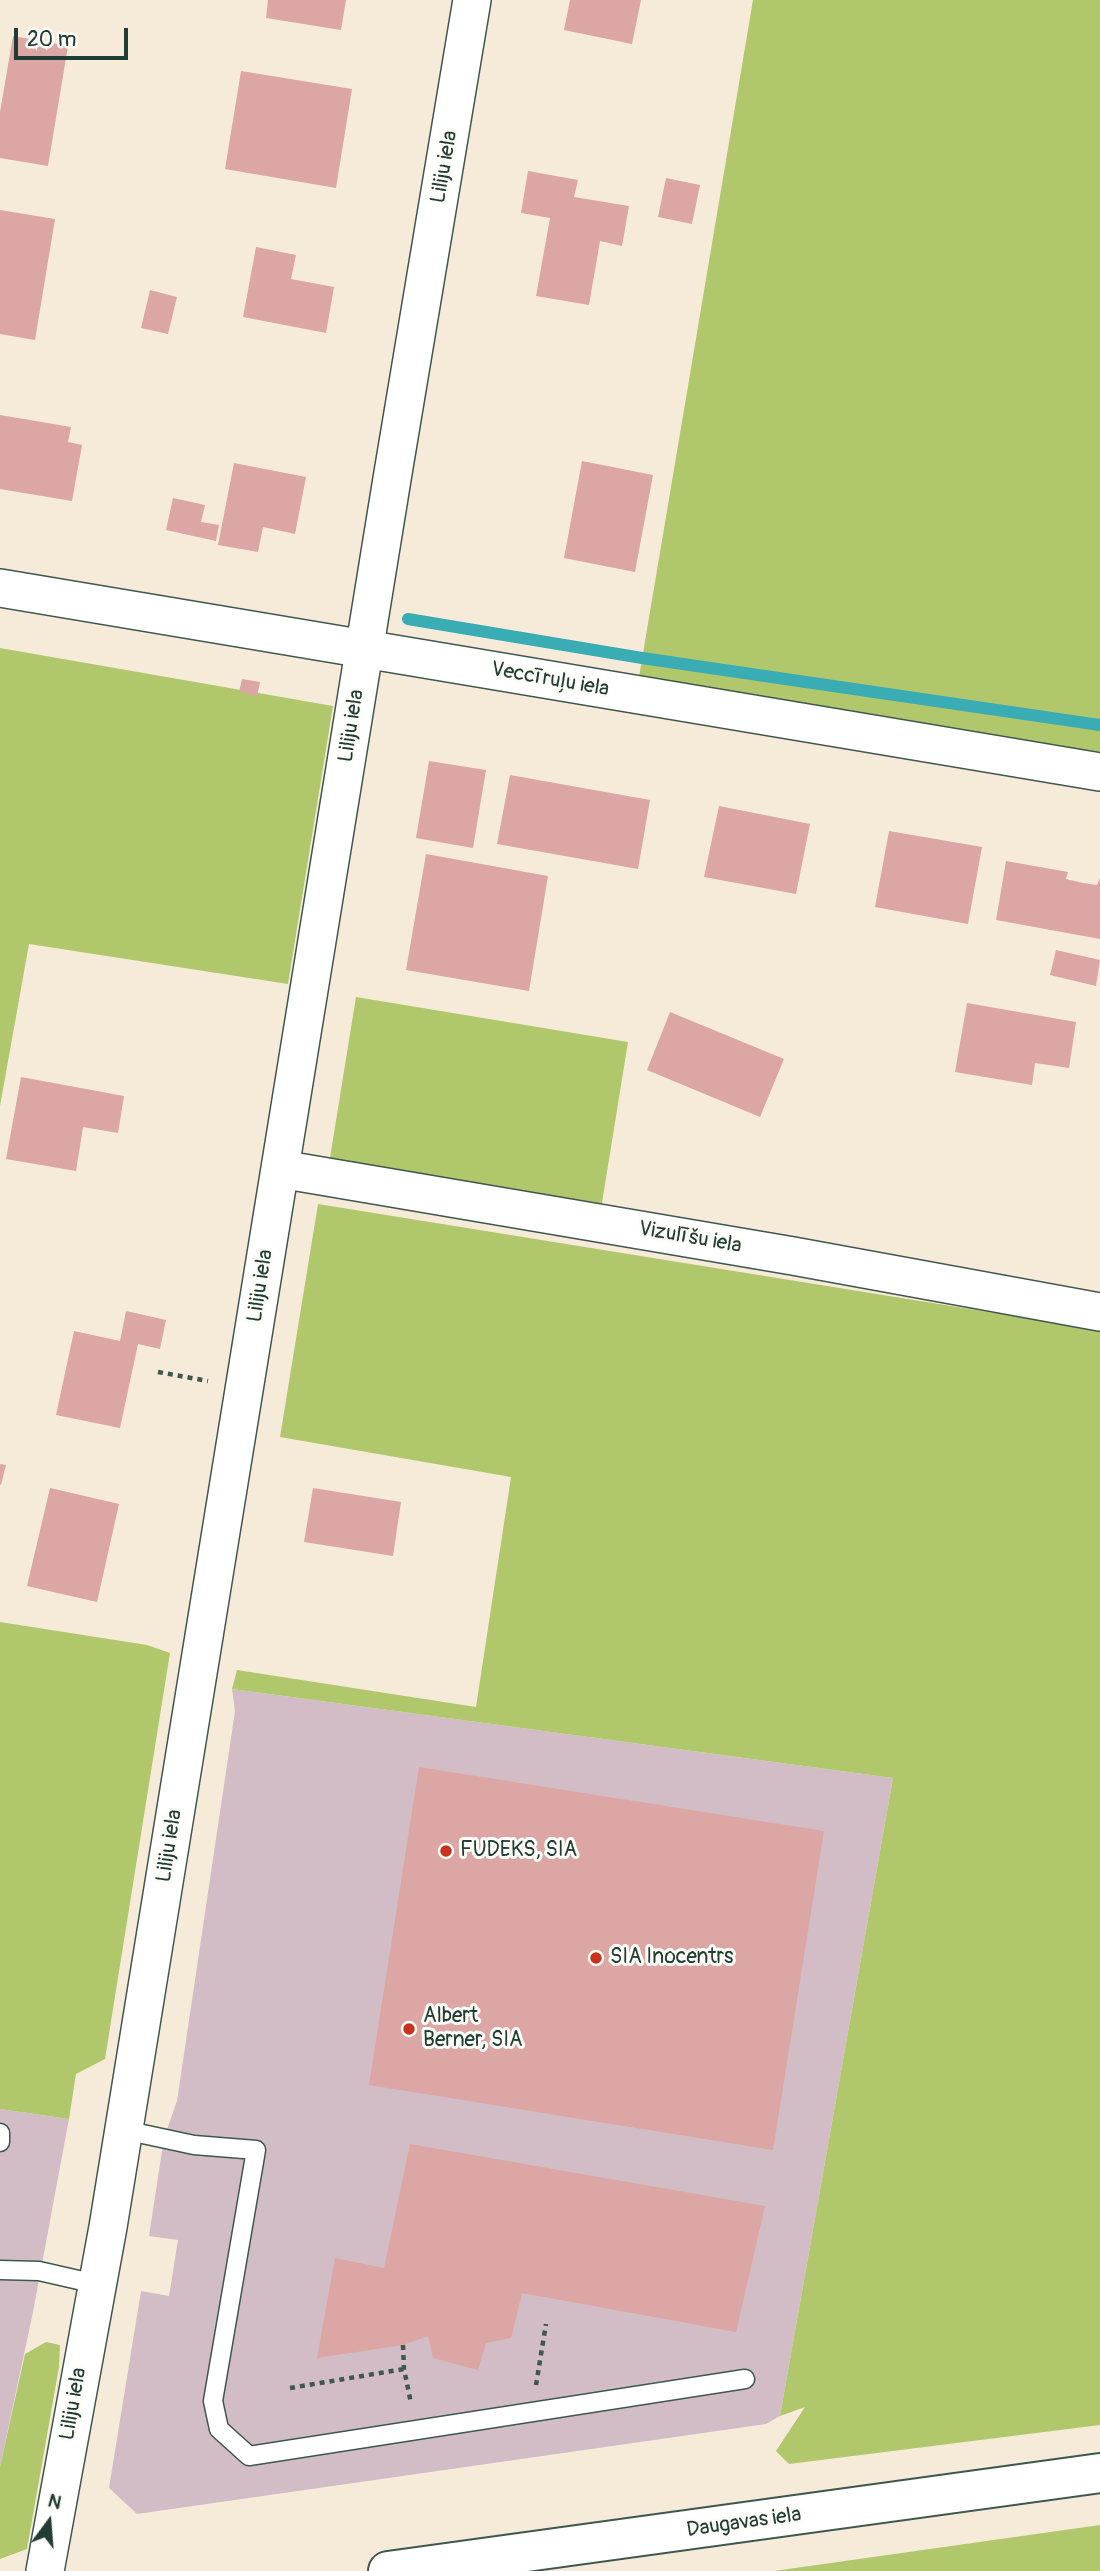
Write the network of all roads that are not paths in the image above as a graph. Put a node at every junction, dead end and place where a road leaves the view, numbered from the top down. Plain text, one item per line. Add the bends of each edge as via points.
1 (472, 0) edge
2 (0, 589) edge
3 (365, 650) junction
4 (1100, 772) edge
5 (280, 1169) junction
6 (1100, 1312) edge
7 (124, 2130) junction
8 (0, 2133) edge
9 (0, 2142) edge
10 (0, 2270) edge
11 (96, 2284) junction
12 (745, 2379) dead end
13 (1100, 2473) edge
14 (45, 2571) edge
15 (388, 2571) edge

1 - 3 street, Liliju iela
2 - 3 street, Veccīruļu iela
3 - 4 street, Veccīruļu iela
3 - 5 street, Liliju iela
5 - 6 street, Vizulīšu iela
5 - 7 street, Liliju iela
7 - 11 street, Liliju iela
7 - 12 lane via 194,2145 256,2150 213,2401 219,2429 249,2456
8 - 9 lane
10 - 11 lane via 39,2271
11 - 14 street, Liliju iela
13 - 15 main road, Daugavas iela

